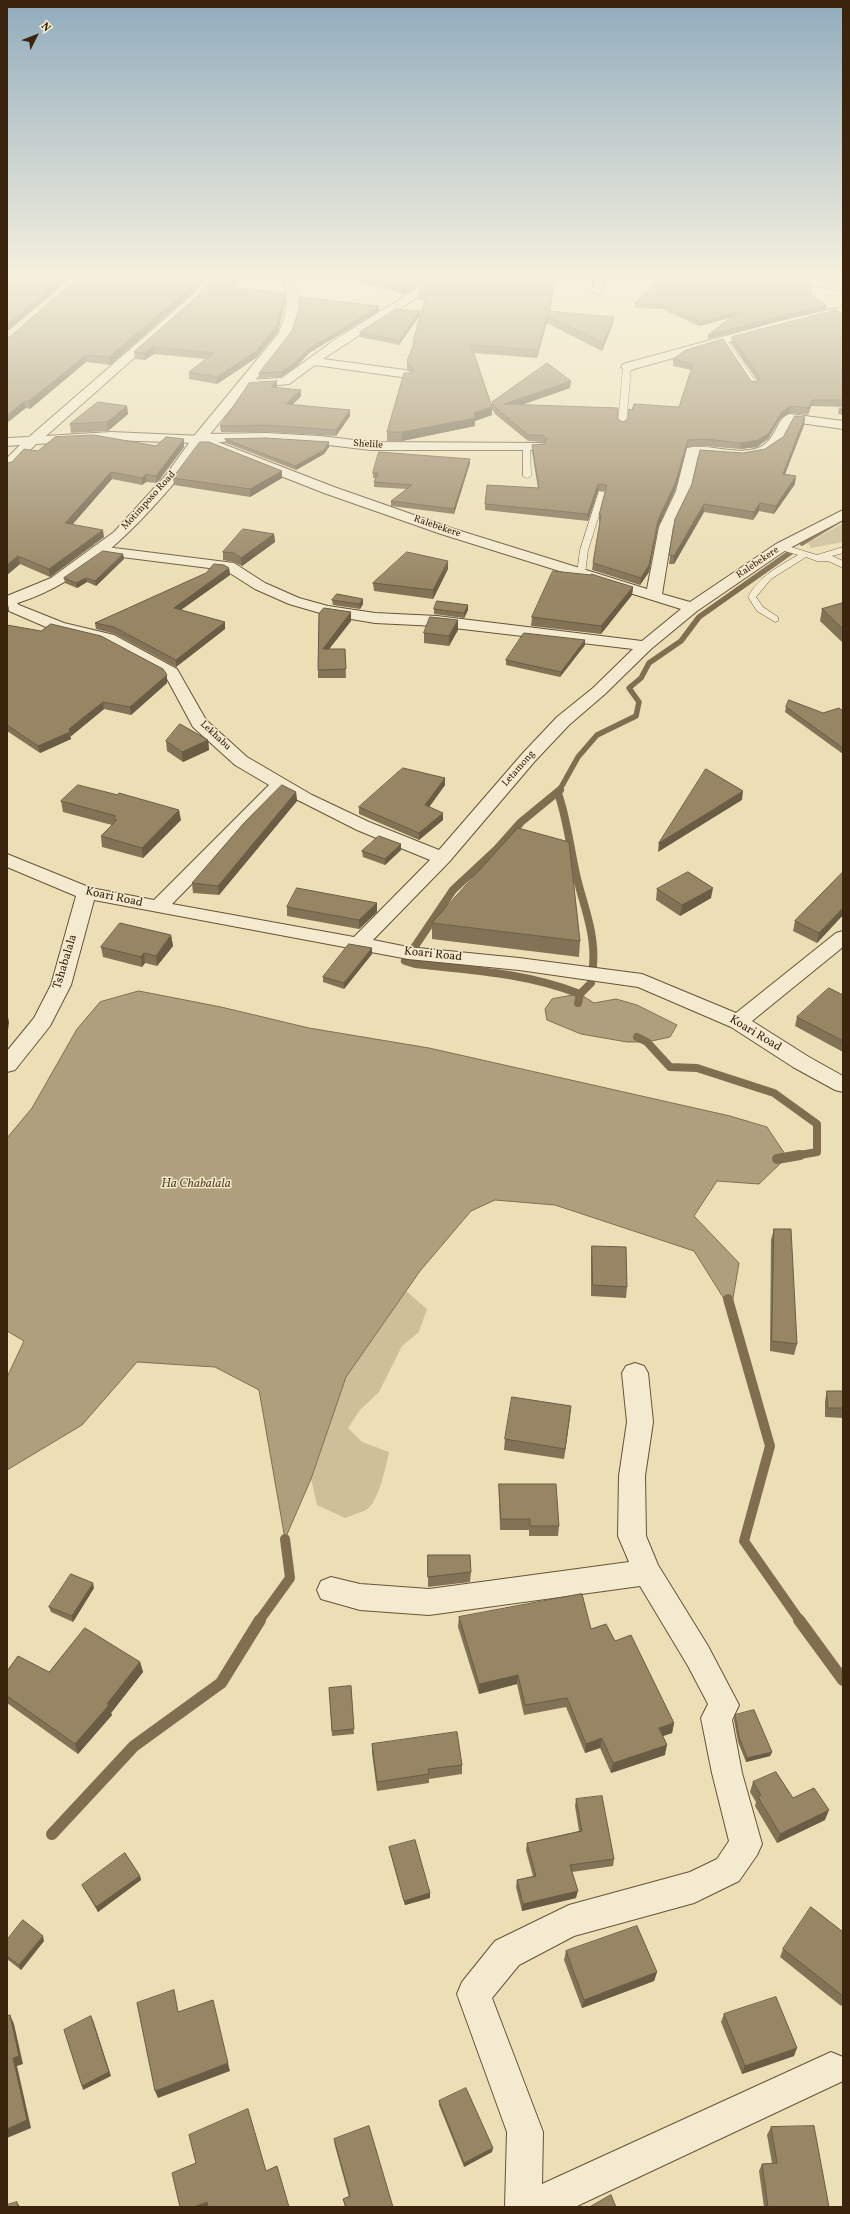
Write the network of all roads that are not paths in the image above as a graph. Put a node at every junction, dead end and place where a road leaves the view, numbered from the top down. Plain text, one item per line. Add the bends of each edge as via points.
1 (99, 382) edge
2 (267, 382) edge
3 (626, 382) edge
4 (752, 382) edge
5 (245, 384) joint
6 (754, 385) edge
7 (622, 425) edge
8 (843, 425) edge
9 (199, 439) junction
10 (32, 441) junction
11 (7, 442) edge
12 (532, 446) joint
13 (7, 466) edge
14 (527, 476) dead end
15 (602, 493) edge
16 (843, 514) edge
17 (781, 547) junction
18 (98, 550) junction
19 (843, 550) edge
20 (805, 554) junction
21 (818, 558) junction
22 (843, 565) edge
23 (581, 573) junction
24 (654, 596) junction
25 (7, 601) edge
26 (692, 608) junction
27 (775, 619) dead end
28 (644, 646) junction
29 (280, 784) junction
30 (442, 858) junction
31 (7, 860) edge
32 (86, 893) junction
33 (158, 907) junction
34 (843, 937) edge
35 (358, 944) junction
36 (738, 1022) junction
37 (7, 1065) edge
38 (843, 1085) edge
39 (635, 1374) dead end
40 (647, 1572) junction
41 (331, 1590) dead end
42 (831, 2069) dead end
43 (524, 2207) edge
44 (534, 2207) edge

1 - 10 street
2 - 5 street
3 - 7 lane
4 - 6 lane
5 - 9 street, Motimposo Road
8 - 24 street via 790,418 776,443 762,452 734,455 692,452 684,491 666,527
9 - 10 street, Ralebekere via 111,436
9 - 12 street, Shelile via 266,437 371,446
9 - 18 street, Motimposo Road via 171,478 119,535
9 - 23 street, Ralebekere via 343,495 446,531
10 - 11 street, Ralebekere
10 - 13 street
12 - 14 lane
15 - 23 lane via 584,550
16 - 17 street, Ralebekere
17 - 20 lane
17 - 26 street, Ralebekere
18 - 25 street, Motimposo Road via 56,581
18 - 28 street via 229,566 260,586 294,601 327,610 375,618 437,621
19 - 21 lane
20 - 21 lane
20 - 27 lane via 756,587 752,597 760,609
21 - 22 lane via 830,558
23 - 24 street, Ralebekere
24 - 26 street, Ralebekere
25 - 29 street, Lekhabu via 14,608 34,617 108,638 171,672 198,723 241,761
26 - 28 street, Letamong
28 - 30 street, Letamong via 599,691 563,721
29 - 30 street, Lekhabu via 363,826
29 - 33 street
30 - 35 street, Letamong
31 - 32 street, Koari Road
32 - 33 street, Koari Road
32 - 37 street, Tshabalala via 61,985 42,1021
33 - 35 street, Koari Road
34 - 36 street
35 - 36 street, Koari Road via 408,953 519,964 642,981
36 - 38 street, Koari Road
39 - 40 street via 640,1422 632,1476 632,1536
40 - 41 street via 429,1602 360,1597
40 - 43 street via 698,1656 724,1705 716,1718 746,1844 728,1870 694,1887 569,1921 507,1953 474,1994 525,2132
42 - 44 street

